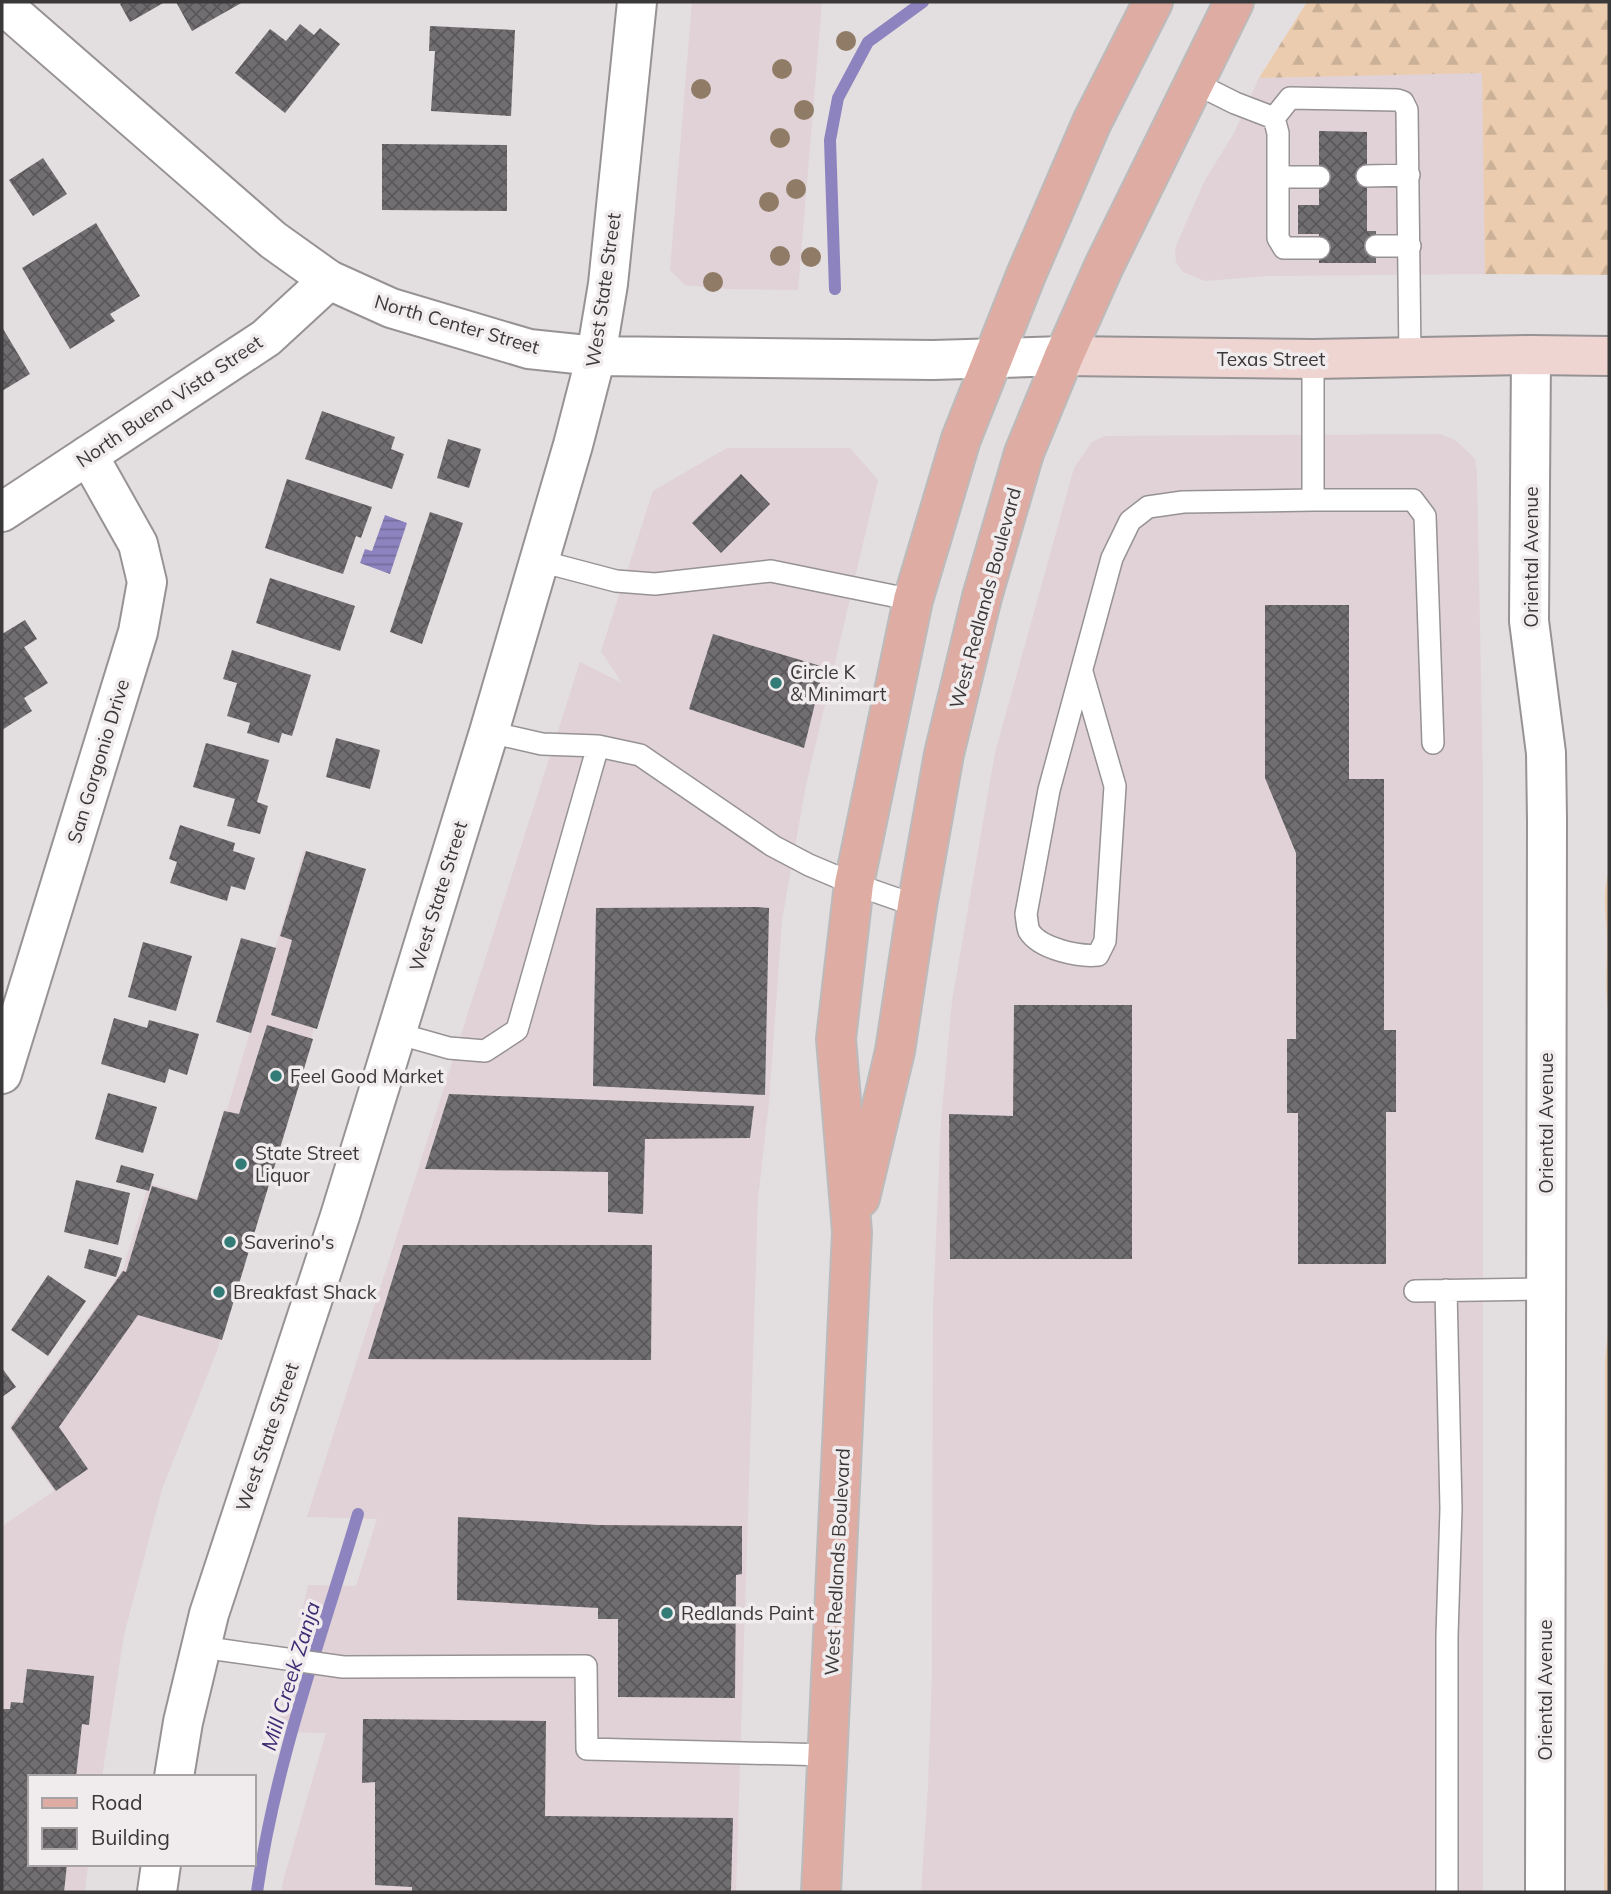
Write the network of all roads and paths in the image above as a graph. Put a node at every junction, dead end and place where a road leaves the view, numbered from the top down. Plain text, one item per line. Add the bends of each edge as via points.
1 (637, 2) edge
2 (1153, 2) edge
3 (1234, 2) edge
4 (2, 4) edge
5 (1193, 82) junction
6 (1275, 118) junction
7 (1409, 175) junction
8 (1367, 176) dead end
9 (1278, 177) junction
10 (1319, 177) dead end
11 (1376, 246) dead end
12 (1410, 246) junction
13 (1319, 248) dead end
14 (329, 280) junction
15 (1531, 355) junction
16 (596, 356) junction
17 (1064, 356) junction
18 (1609, 356) edge
19 (993, 357) junction
20 (1410, 358) junction
21 (1313, 359) junction
22 (933, 360) joint
23 (88, 455) junction
24 (1313, 500) junction
25 (2, 512) edge
26 (540, 561) junction
27 (913, 600) junction
28 (1082, 672) junction
29 (489, 732) junction
30 (1433, 743) dead end
31 (598, 746) junction
32 (854, 884) junction
33 (917, 906) junction
34 (396, 1033) junction
35 (2, 1074) edge
36 (852, 1232) junction
37 (1545, 1289) junction
38 (1446, 1290) junction
39 (1415, 1291) dead end
40 (201, 1647) junction
41 (828, 1755) junction
42 (174, 1775) edge
43 (161, 1866) edge
44 (158, 1892) edge
45 (821, 1892) edge
46 (1447, 1892) edge
47 (1545, 1892) edge

1 - 16 street, West State Street via 608,284
2 - 19 main road, West Redlands Boulevard via 1092,122
3 - 5 main road, West Redlands Boulevard
4 - 14 street, North Center Street via 273,240
5 - 6 lane
5 - 17 main road, West Redlands Boulevard
6 - 7 lane via 1290,98 1404,102
6 - 9 lane
7 - 8 lane
7 - 12 lane
9 - 10 lane
9 - 13 lane via 1278,239 1284,248
11 - 12 lane
12 - 20 lane
14 - 16 street, North Center Street via 391,308 529,349
14 - 23 street, North Buena Vista Street via 266,338
15 - 18 main road, Texas Street
15 - 20 main road, Texas Street
15 - 37 street, Oriental Avenue via 1529,621 1546,752
16 - 22 street, North Center Street
16 - 26 street, West State Street
17 - 19 street, Texas Street
17 - 21 main road, Texas Street
17 - 33 main road, West Redlands Boulevard via 1024,453 982,597 944,754
19 - 22 street, Texas Street
19 - 27 main road, West Redlands Boulevard via 961,439
20 - 21 main road, Texas Street
21 - 24 lane
23 - 25 street, North Buena Vista Street
23 - 35 street, San Gorgonio Drive via 138,544 147,582 138,632
24 - 28 lane via 1183,502 1148,508 1130,521 1112,558
24 - 30 lane via 1413,500 1425,516
26 - 27 lane via 616,581 656,584 771,571
26 - 29 street, West State Street
27 - 32 main road, West Redlands Boulevard
28 - 28 lane via 1049,790 1027,914 1028,930 1041,942 1082,957 1098,955 1105,941 1115,786
29 - 31 lane via 542,744
29 - 34 street, West State Street
31 - 32 lane via 639,755 773,846
31 - 34 lane via 516,1030 485,1051 449,1048
32 - 33 lane
32 - 36 main road, West Redlands Boulevard via 836,1039
33 - 36 main road, West Redlands Boulevard via 895,1051
34 - 40 street, West State Street
36 - 41 main road, West Redlands Boulevard
37 - 38 lane
37 - 47 street, Oriental Avenue
38 - 39 lane
38 - 46 lane via 1451,1508
40 - 41 lane via 328,1666 586,1666 587,1749
40 - 42 street, West State Street
41 - 45 main road, West Redlands Boulevard
43 - 44 street

